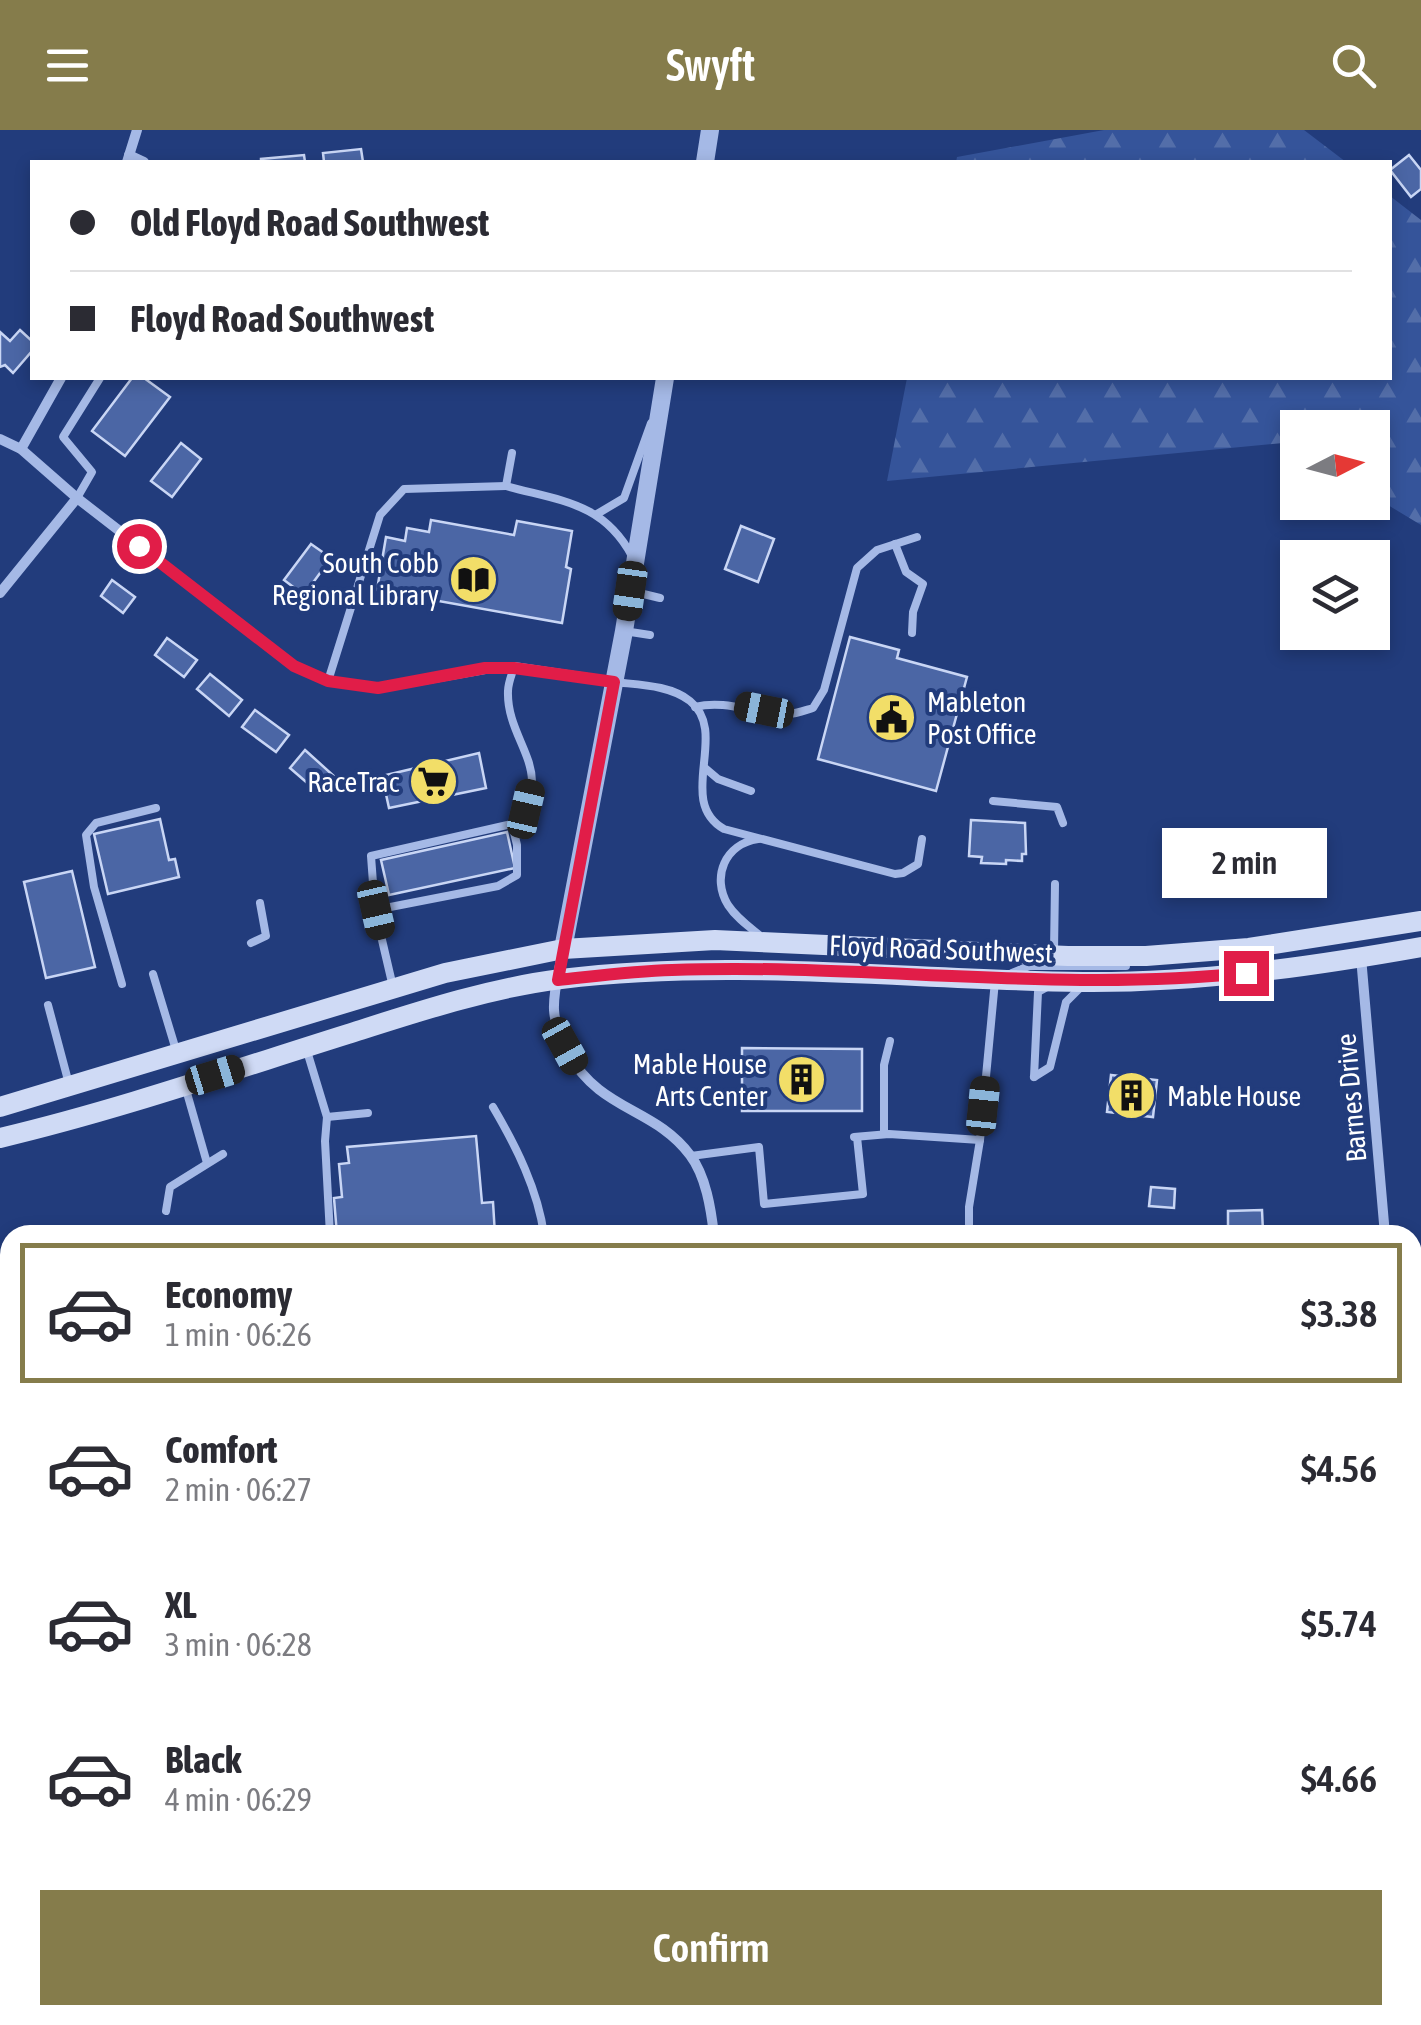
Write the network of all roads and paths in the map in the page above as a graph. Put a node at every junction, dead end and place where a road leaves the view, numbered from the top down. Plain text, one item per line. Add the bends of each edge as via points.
1 (137, 130) edge
2 (710, 130) edge
3 (128, 159) edge
4 (705, 160) edge
5 (59, 380) edge
6 (99, 380) edge
7 (665, 380) edge
8 (661, 399) junction
9 (0, 439) edge
10 (20, 449) junction
11 (512, 453) dead end
12 (506, 486) junction
13 (78, 498) junction
14 (597, 514) junction
15 (917, 536) dead end
16 (894, 544) junction
17 (635, 563) junction
18 (630, 591) junction
19 (0, 593) edge
20 (660, 598) dead end
21 (624, 632) junction
22 (912, 633) dead end
23 (650, 636) dead end
24 (514, 668) junction
25 (328, 681) junction
26 (614, 682) junction
27 (695, 707) junction
28 (705, 768) junction
29 (751, 791) dead end
30 (993, 800) dead end
31 (156, 808) dead end
32 (1063, 823) dead end
33 (512, 824) junction
34 (762, 839) junction
35 (922, 839) dead end
36 (1055, 884) dead end
37 (260, 903) dead end
38 (376, 910) junction
39 (1421, 920) edge
40 (768, 942) junction
41 (251, 943) dead end
42 (1421, 946) edge
43 (563, 949) junction
44 (1177, 954) junction
45 (1054, 956) junction
46 (1362, 958) junction
47 (153, 974) dead end
48 (558, 980) junction
49 (995, 980) junction
50 (1055, 981) junction
51 (1086, 982) junction
52 (122, 984) dead end
53 (393, 988) junction
54 (48, 1005) dead end
55 (890, 1041) dead end
56 (305, 1047) junction
57 (177, 1054) junction
58 (185, 1084) junction
59 (70, 1088) junction
60 (0, 1106) edge
61 (493, 1108) dead end
62 (368, 1113) dead end
63 (327, 1117) junction
64 (884, 1134) junction
65 (0, 1138) edge
66 (980, 1140) junction
67 (222, 1154) dead end
68 (691, 1156) junction
69 (207, 1163) junction
70 (166, 1211) dead end
71 (330, 1225) edge
72 (543, 1225) edge
73 (712, 1225) edge
74 (969, 1225) edge
75 (1384, 1225) edge

1 - 3 street
2 - 4 street
5 - 10 street
6 - 13 lane via 63,438 92,472
7 - 8 street
8 - 14 lane via 624,498
8 - 17 street
9 - 10 street
10 - 13 street
11 - 12 lane
12 - 14 lane
12 - 25 lane via 404,489 380,515
13 - 19 street
13 - 25 street via 294,666
14 - 17 lane via 614,527
15 - 16 lane
16 - 22 lane via 906,572 923,584
16 - 27 lane via 856,568 824,690 813,708 789,714 738,705
17 - 18 street
18 - 20 lane
18 - 21 street
21 - 23 lane
21 - 26 street
24 - 25 street via 378,688
24 - 26 street
24 - 33 lane via 508,691 534,775 526,809
26 - 27 lane via 673,692
26 - 43 street
27 - 28 lane
28 - 29 lane
28 - 34 lane via 702,805 711,820
30 - 32 lane via 1057,807
31 - 52 lane via 96,824 86,835
33 - 38 lane via 518,875 498,886
33 - 38 lane via 371,856
34 - 35 lane via 894,874 918,864
34 - 40 lane via 729,852 722,882 731,908
36 - 45 lane
37 - 41 lane via 266,936
38 - 53 lane
39 - 44 main road, Floyd Road Southwest
40 - 43 main road, Floyd Road Southwest
40 - 45 main road, Floyd Road Southwest
42 - 46 main road, Floyd Road Southwest
43 - 48 street
43 - 53 main road, Floyd Road Southwest
44 - 45 main road, Floyd Road Southwest
44 - 49 lane via 1136,965 1029,966
46 - 51 main road, Floyd Road Southwest via 1209,977
46 - 75 street, Barnes Drive
47 - 57 lane
48 - 49 main road, Floyd Road Southwest via 754,969
48 - 56 main road, Floyd Road Southwest
48 - 68 street via 558,1028 581,1075 670,1134
49 - 50 main road, Floyd Road Southwest
49 - 66 lane
50 - 51 main road, Floyd Road Southwest
50 - 51 lane via 1038,992 1034,1078 1050,1067 1066,1002
53 - 57 main road, Floyd Road Southwest
54 - 59 lane
55 - 64 lane
56 - 58 main road, Floyd Road Southwest
56 - 63 lane
57 - 59 main road, Floyd Road Southwest
58 - 65 main road, Floyd Road Southwest
58 - 69 lane
59 - 60 main road, Floyd Road Southwest
61 - 72 lane via 514,1144
62 - 63 lane
63 - 71 lane
64 - 66 lane
64 - 68 lane via 856,1137 863,1194 764,1204 759,1147
66 - 74 lane
67 - 69 lane
68 - 73 street
69 - 70 lane via 170,1187

